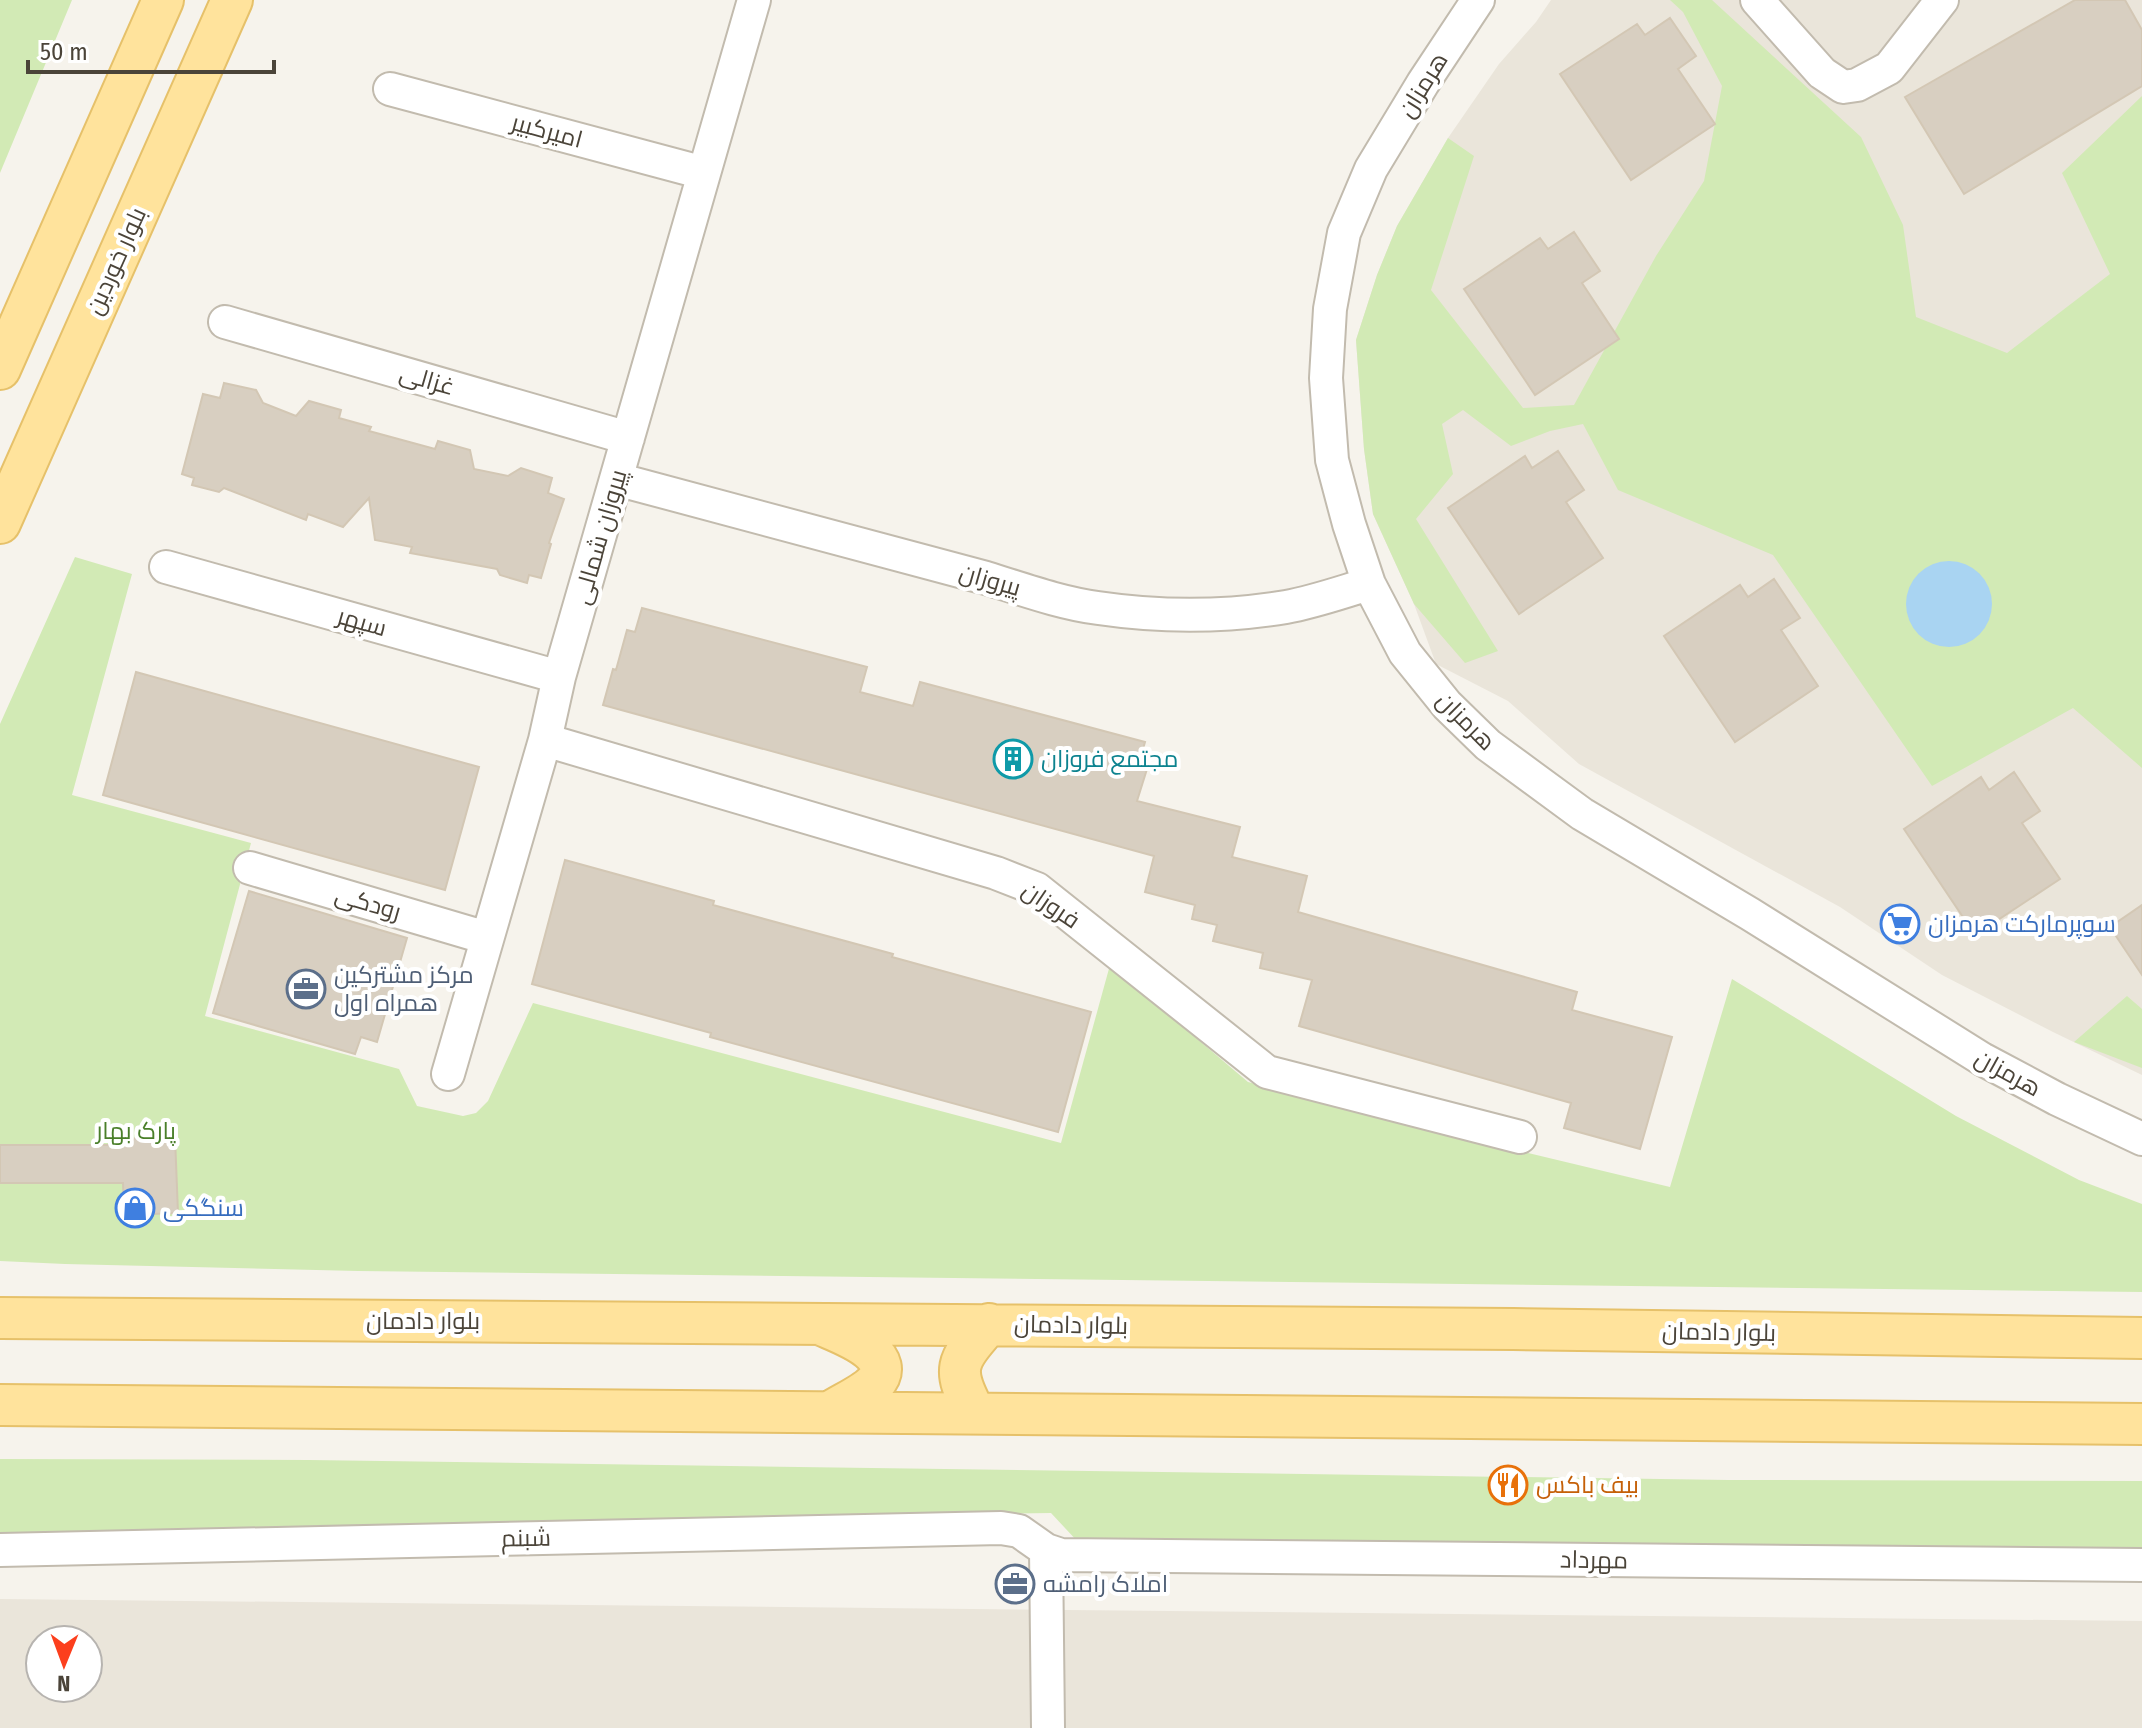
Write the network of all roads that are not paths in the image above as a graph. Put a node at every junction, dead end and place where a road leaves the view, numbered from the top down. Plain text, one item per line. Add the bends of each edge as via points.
1 (163, 0) edge
2 (232, 0) edge
3 (754, 0) edge
4 (1478, 0) edge
5 (1757, 0) edge
6 (1942, 0) edge
7 (390, 89) dead end
8 (704, 173) junction
9 (225, 322) dead end
10 (0, 369) edge
11 (628, 438) junction
12 (616, 479) junction
13 (0, 523) edge
14 (166, 567) dead end
15 (1369, 584) junction
16 (559, 677) junction
17 (545, 740) junction
18 (250, 868) dead end
19 (487, 938) junction
20 (448, 1074) dead end
21 (1520, 1137) dead end
22 (2142, 1139) edge
23 (0, 1318) edge
24 (818, 1323) junction
25 (989, 1324) junction
26 (2142, 1338) edge
27 (0, 1405) edge
28 (830, 1412) junction
29 (975, 1413) junction
30 (2142, 1424) edge
31 (0, 1550) edge
32 (1046, 1550) junction
33 (2142, 1565) edge
34 (1048, 1728) edge

1 - 10 main road
2 - 13 main road, بلوار خوردین
3 - 8 street, پیروزان شمالی
4 - 15 street, هرمزان via 1371,169 1344,233 1332,294 1326,378 1332,460
5 - 6 street via 1822,73 1843,87 1889,68
7 - 8 street, امیرکبیر
8 - 11 street, پیروزان شمالی
9 - 11 street, غزالی
11 - 12 street, پیروزان شمالی
12 - 15 street, پیروزان via 1097,608 1239,613 1289,606
12 - 16 street, پیروزان شمالی
14 - 16 street, سپهر
15 - 22 street, هرمزان via 1405,653 1447,705 1488,745 1582,814 1982,1059
16 - 17 street, پیروزان شمالی
17 - 19 street, پیروزان شمالی
17 - 21 street, فروزان via 1037,889 1267,1072
18 - 19 street, رودکی
19 - 20 street, پیروزان شمالی
23 - 24 main road, بلوار دادمان
24 - 25 main road, بلوار دادمان
24 - 28 main road via 861,1343 876,1355 881,1370 876,1382
25 - 26 main road, بلوار دادمان
25 - 29 main road via 965,1352 958,1370
27 - 28 main road
28 - 29 main road
29 - 30 main road
31 - 32 street, شبنم via 1001,1528 1019,1531
32 - 33 street, مهرداد via 1061,1555
32 - 34 street

